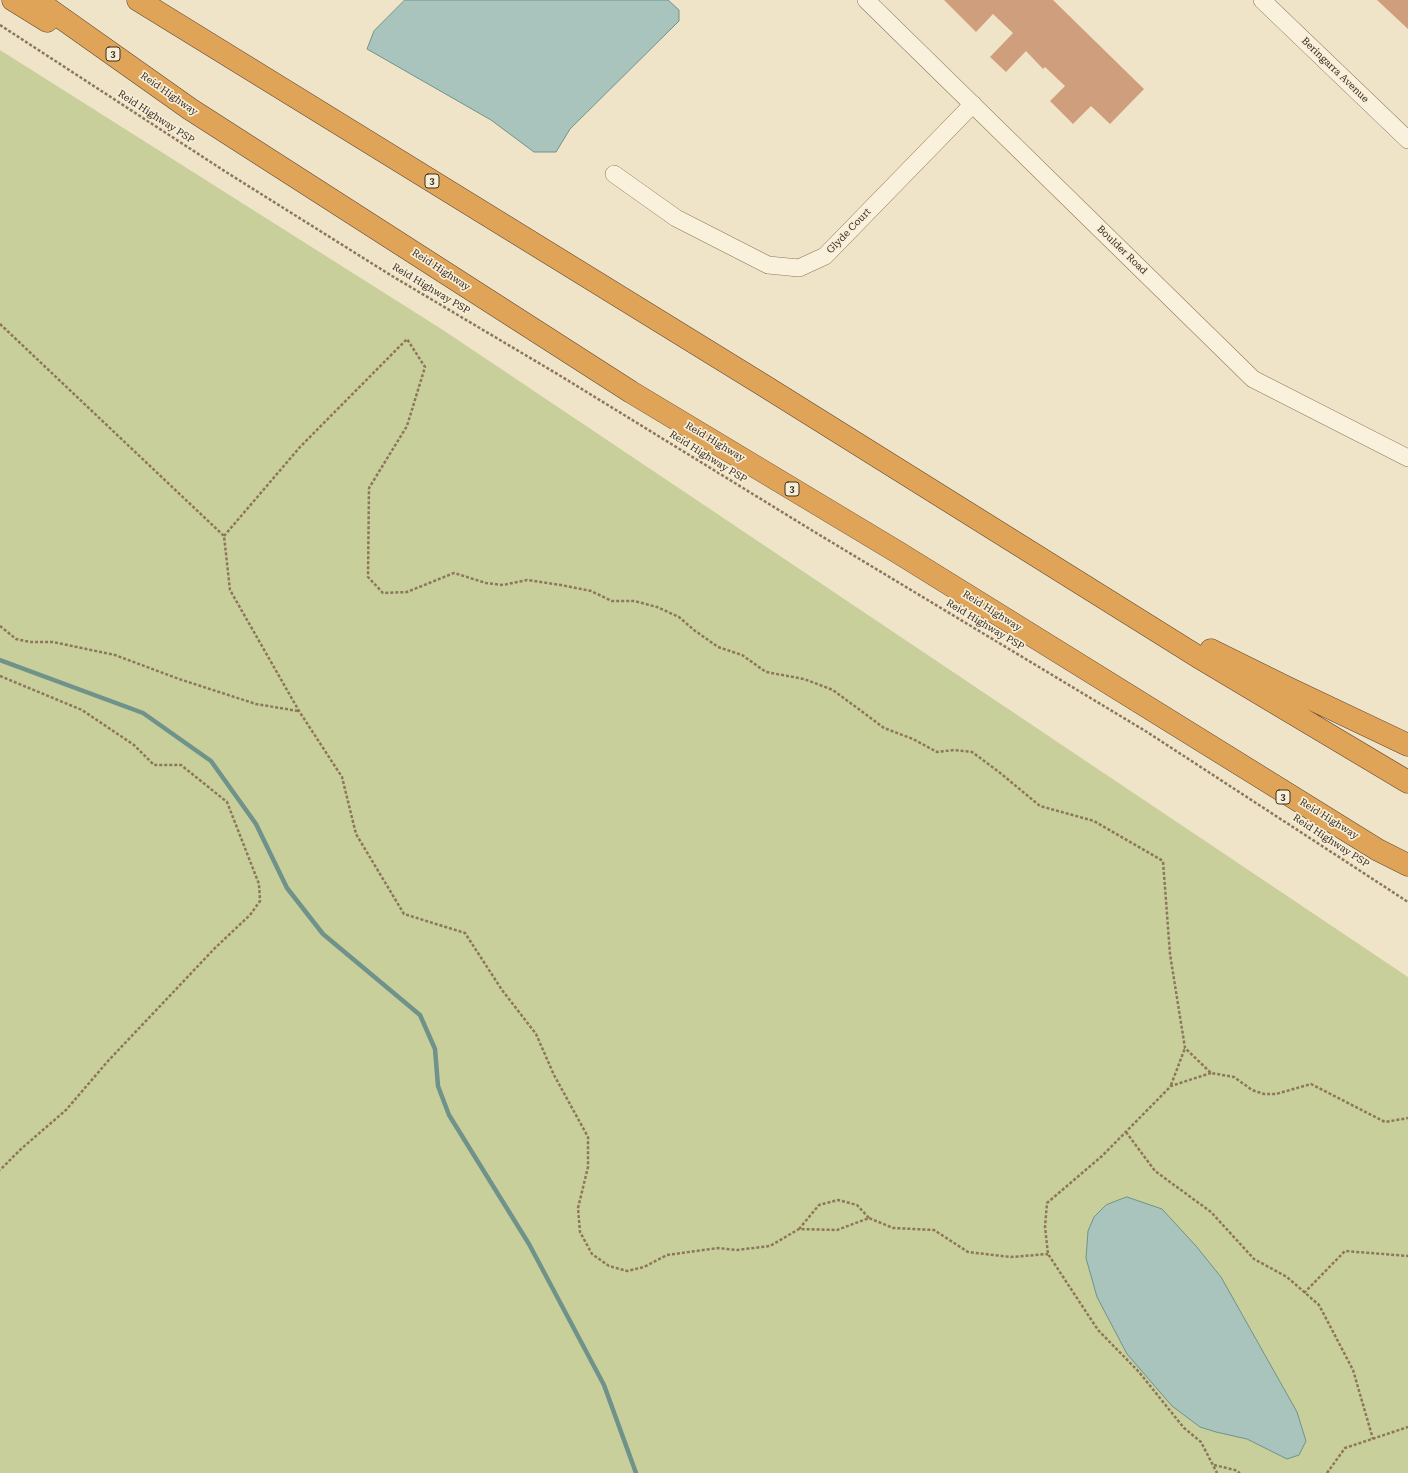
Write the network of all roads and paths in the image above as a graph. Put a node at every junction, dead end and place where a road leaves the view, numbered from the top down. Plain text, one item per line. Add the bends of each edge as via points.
1 (13, 0) edge
2 (36, 0) edge
3 (138, 0) edge
4 (151, 0) edge
5 (866, 0) edge
6 (1262, 0) edge
7 (0, 24) edge
8 (208, 43) junction
9 (973, 104) junction
10 (190, 109) junction
11 (1408, 140) edge
12 (614, 174) dead end
13 (0, 324) edge
14 (763, 385) junction
15 (1408, 458) edge
16 (224, 536) junction
17 (0, 626) edge
18 (0, 676) edge
19 (299, 711) junction
20 (1159, 714) junction
21 (1408, 745) edge
22 (1408, 782) edge
23 (1408, 865) edge
24 (1408, 881) edge
25 (1408, 902) edge
26 (1185, 1048) junction
27 (1211, 1073) junction
28 (1171, 1086) junction
29 (1408, 1118) edge
30 (1126, 1132) junction
31 (0, 1170) edge
32 (869, 1218) junction
33 (799, 1229) junction
34 (1048, 1254) junction
35 (1408, 1256) edge
36 (1304, 1292) junction
37 (1408, 1427) edge
38 (1373, 1439) junction
39 (1213, 1465) junction
40 (1218, 1473) edge
41 (1240, 1473) edge
42 (1327, 1473) edge

1 - 10 highway
2 - 10 highway, Reid Highway / 3
3 - 8 highway, 3
4 - 8 highway
5 - 9 street, Boulder Road
6 - 11 street, Beringarra Avenue
7 - 25 path, Reid Highway PSP via 226,172 392,276 1147,732
8 - 14 highway, 3
9 - 12 street, Glyde Court via 825,256 799,268 760,262 676,218
9 - 15 street, Boulder Road via 1253,379
10 - 20 highway, Reid Highway / 3 via 631,392 893,549
13 - 16 path
14 - 21 highway via 1210,649
14 - 22 highway, 3 via 1200,658
16 - 19 path via 230,590
16 - 26 path via 300,447 407,339 425,367 407,426 369,488 368,577 383,593 407,592 454,573 486,583 503,585 527,580 560,585 591,591 612,601 634,601 657,608 680,617 718,647 742,655 766,672 804,679 832,690 884,728 937,752 972,752 1040,806 1094,821 1163,861 1170,954
17 - 19 path via 16,639 53,642 115,655 256,704
18 - 31 path via 82,710 134,745 154,765 181,765 227,802 259,884 260,901 250,915 215,948 108,1061 66,1110
19 - 33 path via 342,777 356,834 404,914 465,933 502,990 536,1034 554,1075 588,1137 588,1167 578,1208 580,1232 592,1254 609,1266 627,1271 644,1267 667,1255 718,1248 737,1250 770,1246
20 - 23 highway, Reid Highway / 3 via 1378,850
20 - 24 highway, 3
26 - 27 path
26 - 28 path
27 - 28 path
27 - 29 path via 1234,1077 1252,1090 1264,1094 1276,1094 1311,1084 1385,1122
28 - 30 path
30 - 34 path via 1047,1203 1045,1227
30 - 36 path via 1155,1171 1211,1212 1254,1259 1287,1277
32 - 33 path via 837,1230
32 - 33 path via 857,1205 838,1200 819,1205
32 - 34 path via 893,1228 934,1230 968,1252 1011,1257
34 - 39 path via 1098,1330 1139,1372 1184,1428 1201,1442
35 - 36 path via 1345,1251
36 - 38 path via 1319,1305 1353,1370
37 - 38 path
38 - 42 path via 1345,1448
39 - 40 path
39 - 41 path

